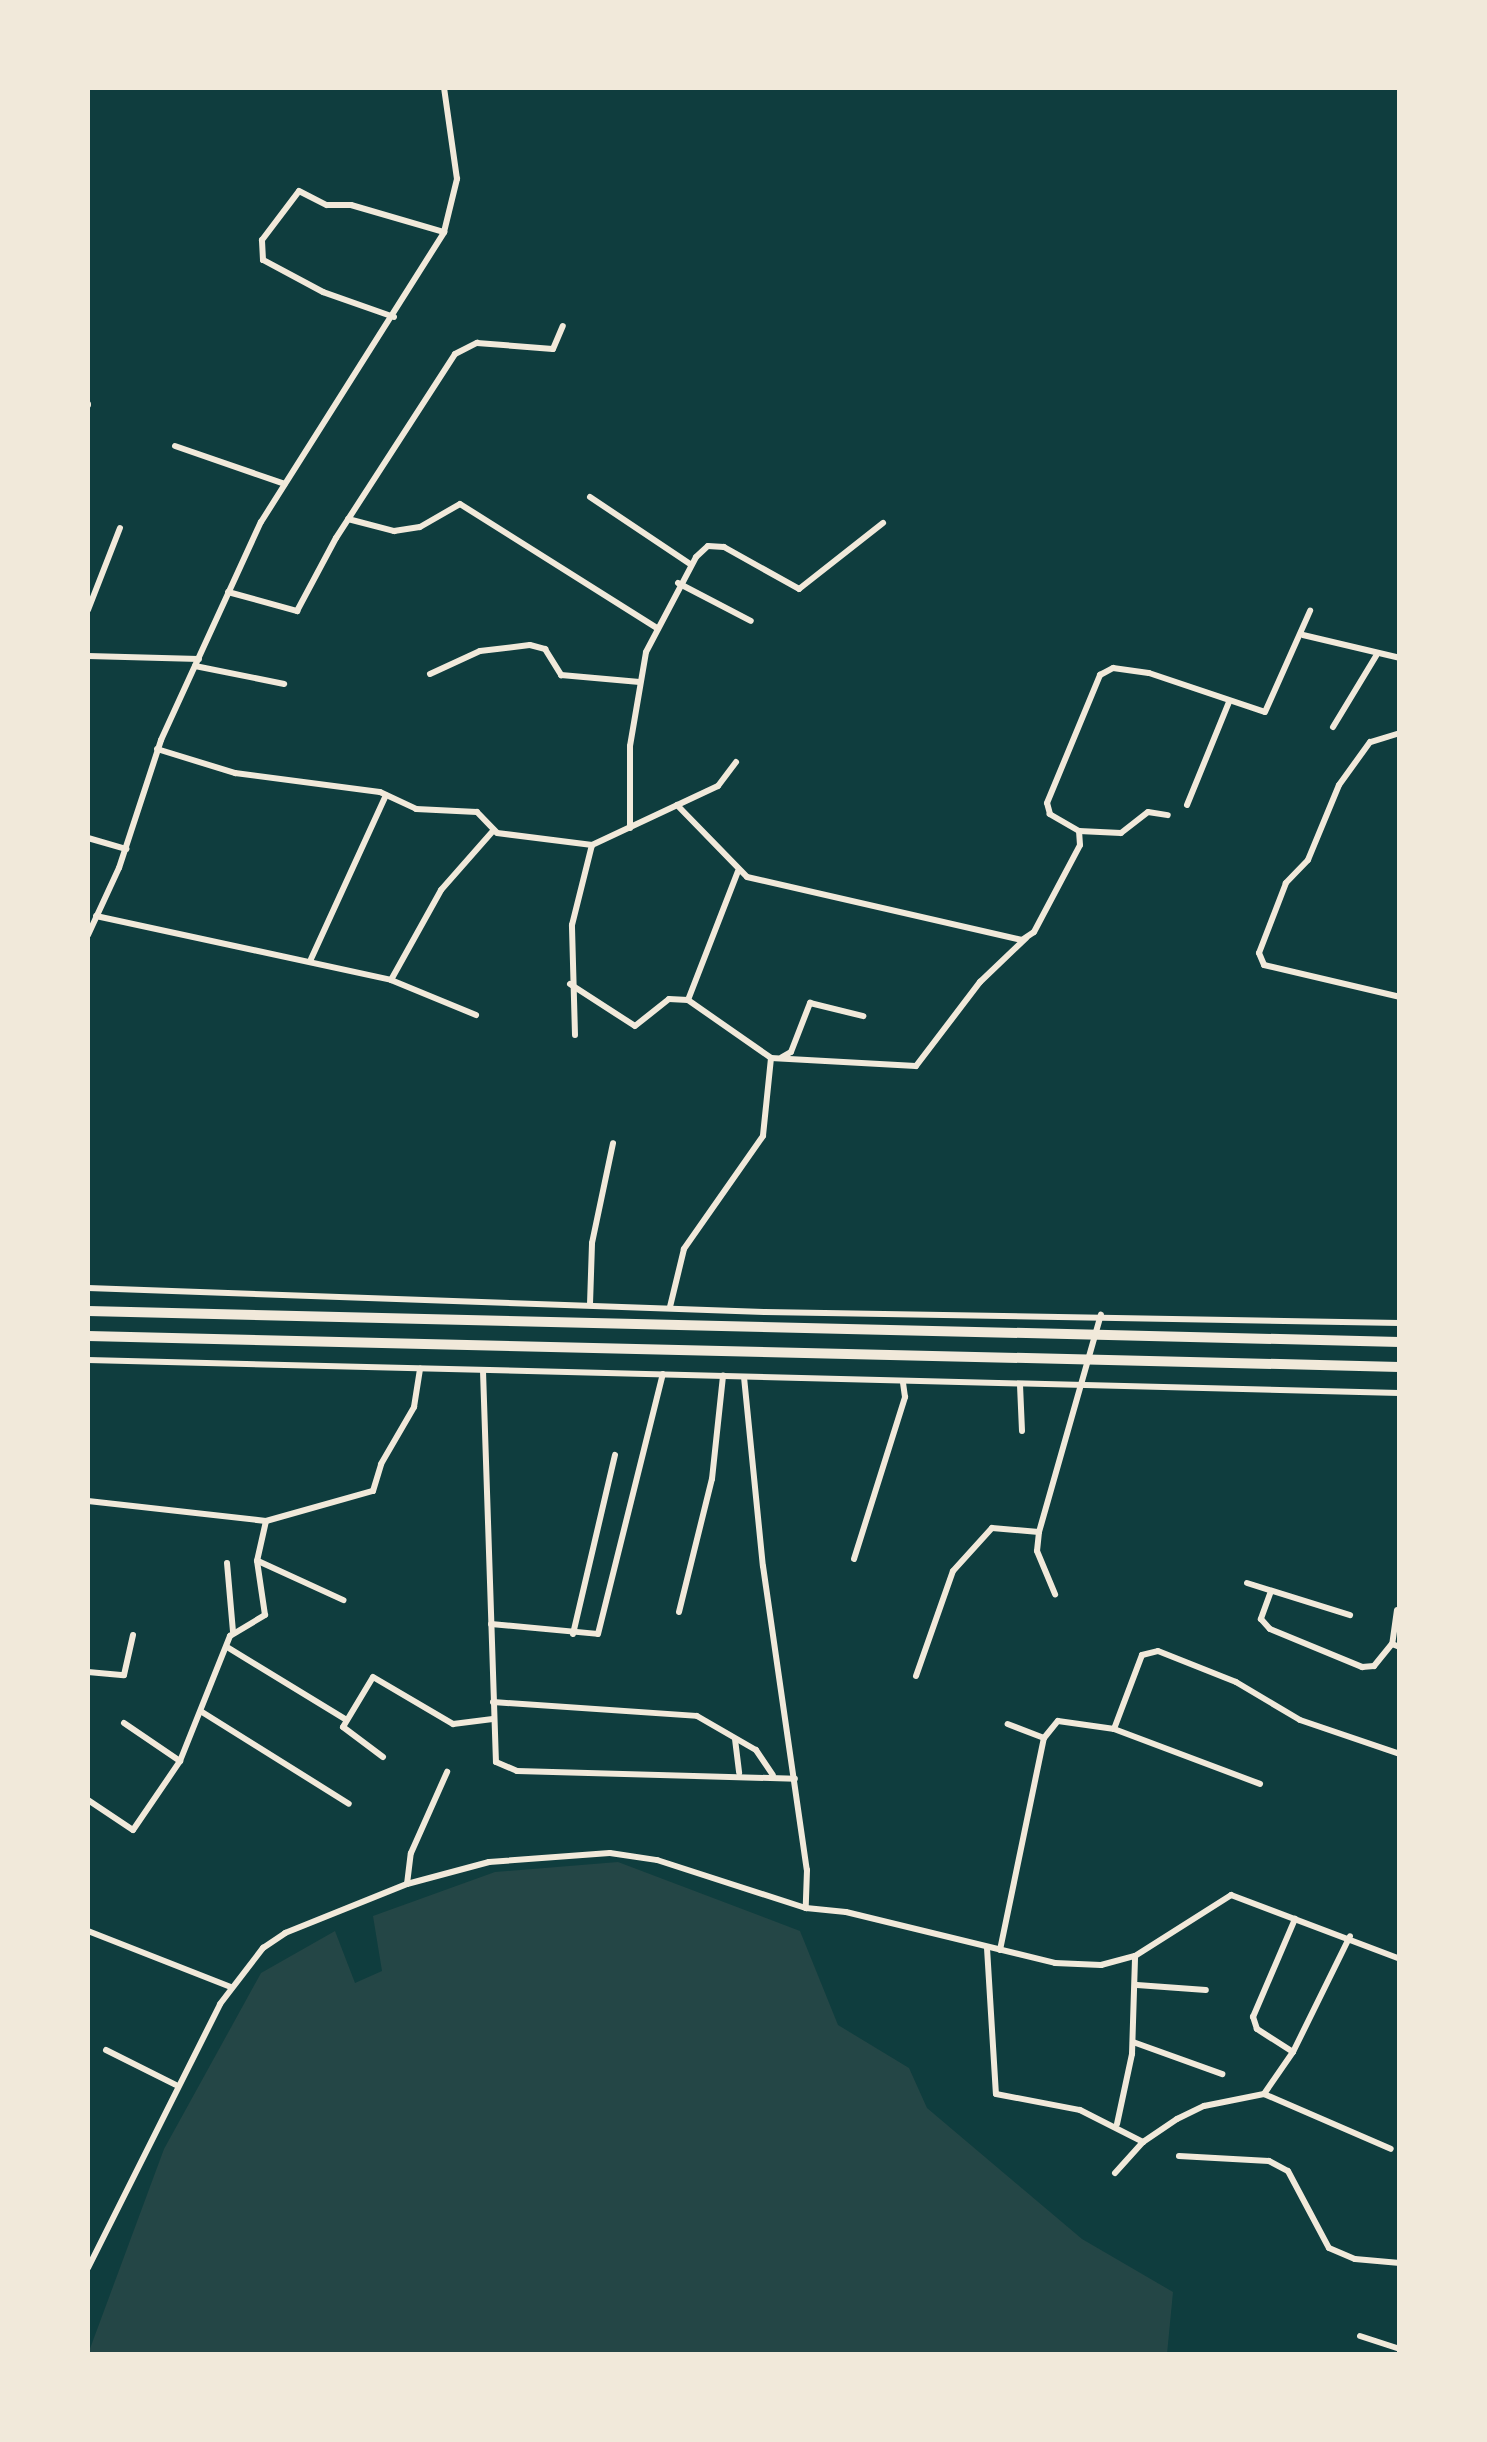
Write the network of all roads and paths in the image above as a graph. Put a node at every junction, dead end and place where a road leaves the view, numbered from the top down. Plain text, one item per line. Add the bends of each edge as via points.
1 (444, 88) edge
2 (444, 232) junction
3 (394, 317) junction
4 (563, 326) dead end
5 (174, 446) dead end
6 (285, 484) junction
7 (590, 497) dead end
8 (348, 519) junction
9 (883, 523) dead end
10 (120, 528) dead end
11 (690, 564) junction
12 (678, 583) junction
13 (228, 592) junction
14 (88, 610) edge
15 (1310, 611) dead end
16 (751, 621) dead end
17 (655, 627) junction
18 (1303, 635) junction
19 (88, 656) edge
20 (1376, 656) junction
21 (1400, 658) edge
22 (197, 662) junction
23 (430, 674) dead end
24 (640, 682) junction
25 (284, 684) dead end
26 (1229, 702) junction
27 (1334, 727) dead end
28 (1400, 734) edge
29 (158, 749) junction
30 (736, 762) dead end
31 (386, 795) junction
32 (1187, 804) dead end
33 (677, 805) junction
34 (1168, 816) dead end
35 (630, 828) junction
36 (1079, 831) junction
37 (492, 832) junction
38 (88, 838) edge
39 (592, 845) junction
40 (126, 849) junction
41 (738, 871) junction
42 (96, 916) junction
43 (88, 935) edge
44 (1026, 938) junction
45 (311, 959) junction
46 (392, 980) junction
47 (570, 984) junction
48 (1400, 997) edge
49 (688, 1000) junction
50 (476, 1015) dead end
51 (864, 1016) dead end
52 (575, 1034) dead end
53 (771, 1058) junction
54 (613, 1143) dead end
55 (88, 1288) edge
56 (590, 1304) junction
57 (670, 1307) junction
58 (88, 1312) edge
59 (1101, 1316) junction
60 (1400, 1323) edge
61 (88, 1336) edge
62 (1092, 1336) junction
63 (1400, 1342) edge
64 (88, 1360) edge
65 (1086, 1360) junction
66 (1400, 1367) edge
67 (420, 1368) junction
68 (483, 1371) junction
69 (662, 1374) junction
70 (723, 1376) junction
71 (744, 1377) junction
72 (903, 1382) junction
73 (1020, 1384) junction
74 (1081, 1386) junction
75 (1400, 1392) edge
76 (1022, 1430) dead end
77 (615, 1455) dead end
78 (88, 1501) edge
79 (266, 1521) junction
80 (1039, 1532) junction
81 (854, 1559) dead end
82 (257, 1561) junction
83 (227, 1563) dead end
84 (1247, 1583) dead end
85 (1271, 1590) junction
86 (1055, 1594) dead end
87 (343, 1600) dead end
88 (1397, 1610) dead end
89 (679, 1612) dead end
90 (1350, 1616) dead end
91 (491, 1624) junction
92 (233, 1632) junction
93 (573, 1634) junction
94 (133, 1635) dead end
95 (226, 1646) junction
96 (1396, 1646) edge
97 (88, 1672) edge
98 (916, 1676) dead end
99 (493, 1702) junction
100 (202, 1712) junction
101 (345, 1719) junction
102 (493, 1719) junction
103 (124, 1723) dead end
104 (1008, 1724) dead end
105 (1114, 1729) junction
106 (735, 1738) junction
107 (1044, 1738) junction
108 (1400, 1754) edge
109 (383, 1757) dead end
110 (180, 1761) junction
111 (447, 1772) dead end
112 (739, 1773) junction
113 (773, 1775) junction
114 (795, 1779) junction
115 (1260, 1784) dead end
116 (88, 1800) edge
117 (350, 1804) dead end
118 (407, 1884) junction
119 (806, 1908) junction
120 (1296, 1919) junction
121 (88, 1931) edge
122 (1350, 1936) junction
123 (987, 1948) junction
124 (1000, 1950) junction
125 (1136, 1956) junction
126 (1400, 1960) edge
127 (1138, 1985) junction
128 (232, 1988) junction
129 (1206, 1990) dead end
130 (1133, 2042) junction
131 (106, 2050) dead end
132 (1293, 2052) junction
133 (1222, 2074) dead end
134 (176, 2085) junction
135 (1264, 2094) junction
136 (1118, 2124) junction
137 (1142, 2142) junction
138 (1391, 2149) dead end
139 (1179, 2156) dead end
140 (1116, 2174) dead end
141 (1400, 2264) edge
142 (88, 2268) edge
143 (1360, 2336) dead end
144 (1400, 2349) edge

1 - 2 street via 456,179
2 - 3 street
2 - 3 street via 352,205 327,205 299,191 262,240 263,260 323,292
3 - 6 street
4 - 8 street via 553,349 477,343 462,348
5 - 6 street
6 - 13 street
7 - 11 street
8 - 13 street via 297,610
8 - 17 street via 394,531 420,526 460,504
9 - 11 street via 799,589 716,545
10 - 14 street
11 - 12 street
12 - 16 street
12 - 17 street
13 - 22 street
15 - 18 street
17 - 24 street
18 - 20 street
18 - 26 street via 1266,712
19 - 22 street
20 - 21 street
20 - 27 street
22 - 25 street
22 - 29 street
23 - 24 street via 480,651 530,646 545,650 561,675
24 - 35 street via 629,761
26 - 32 street
26 - 36 street via 1150,673 1103,672 1048,795 1050,814
28 - 48 street via 1370,742 1350,768 1308,860 1289,878 1259,953 1264,965
29 - 31 street via 236,773
29 - 40 street
30 - 33 street via 718,786
31 - 37 street via 416,809 476,812
31 - 45 street
33 - 35 street
33 - 41 street
34 - 36 street via 1148,812 1121,833
35 - 39 street
36 - 44 street via 1076,853
37 - 39 street
37 - 46 street via 441,890
38 - 40 street
39 - 47 street via 572,925
40 - 42 street
41 - 44 street via 805,894
41 - 49 street
42 - 43 street
42 - 45 street
44 - 53 street via 980,982 916,1066
45 - 46 street
46 - 50 street
47 - 49 street via 635,1026 668,998
47 - 52 street
49 - 53 street
51 - 53 street via 810,1003 791,1052
53 - 57 street via 763,1136 684,1249
54 - 56 street via 592,1243
55 - 56 street
56 - 57 street
57 - 59 street
58 - 62 highway
59 - 60 street
59 - 62 street
61 - 65 highway
62 - 63 highway
62 - 65 street
64 - 67 street
65 - 66 highway
65 - 74 street
67 - 68 street
67 - 79 street via 414,1407 373,1492
68 - 69 street
68 - 91 street
69 - 70 street
69 - 93 street via 603,1627 590,1637
70 - 71 street
70 - 89 street via 712,1479
71 - 72 street
71 - 114 street
72 - 73 street
72 - 81 street via 905,1397
73 - 74 street
73 - 76 street
74 - 75 street
74 - 80 street
77 - 93 street
78 - 79 street
79 - 82 street
80 - 86 street via 1038,1550
80 - 98 street via 992,1528 952,1570
82 - 87 street
82 - 92 street via 265,1615
83 - 92 street via 226,1611
84 - 85 street
85 - 90 street
85 - 96 street via 1261,1620 1270,1629 1362,1667 1374,1666
88 - 96 street
91 - 93 street via 517,1622
91 - 99 street
92 - 95 street
94 - 97 street via 124,1675
95 - 100 street
95 - 101 street
99 - 102 street
99 - 106 street via 678,1712
100 - 110 street
100 - 117 street
101 - 102 street via 373,1678 453,1724
101 - 109 street via 344,1732
102 - 112 street via 493,1748 503,1769
103 - 110 street
104 - 107 street
105 - 107 street via 1058,1721
105 - 108 street via 1142,1655 1158,1651 1236,1682 1300,1720
105 - 115 street
106 - 112 street
106 - 113 street via 768,1760
107 - 124 street
110 - 116 street via 133,1830
111 - 118 street via 411,1853
112 - 113 street
113 - 114 street
114 - 119 street
118 - 119 street via 489,1862 610,1853 657,1860
118 - 128 street via 285,1933 263,1948
119 - 123 street
120 - 122 street
120 - 125 street via 1231,1895
120 - 132 street via 1254,2017 1257,2030
121 - 128 street
122 - 126 street
122 - 132 street
123 - 124 street
123 - 136 street via 996,2094
124 - 125 street via 1055,1963 1101,1965
125 - 127 street
127 - 129 street
127 - 130 street
128 - 134 street
130 - 133 street
130 - 136 street
131 - 134 street
132 - 135 street
134 - 142 street
135 - 137 street via 1204,2106
135 - 138 street
136 - 137 street
137 - 140 street
139 - 141 street via 1269,2161 1288,2171 1329,2248 1355,2259
143 - 144 street

